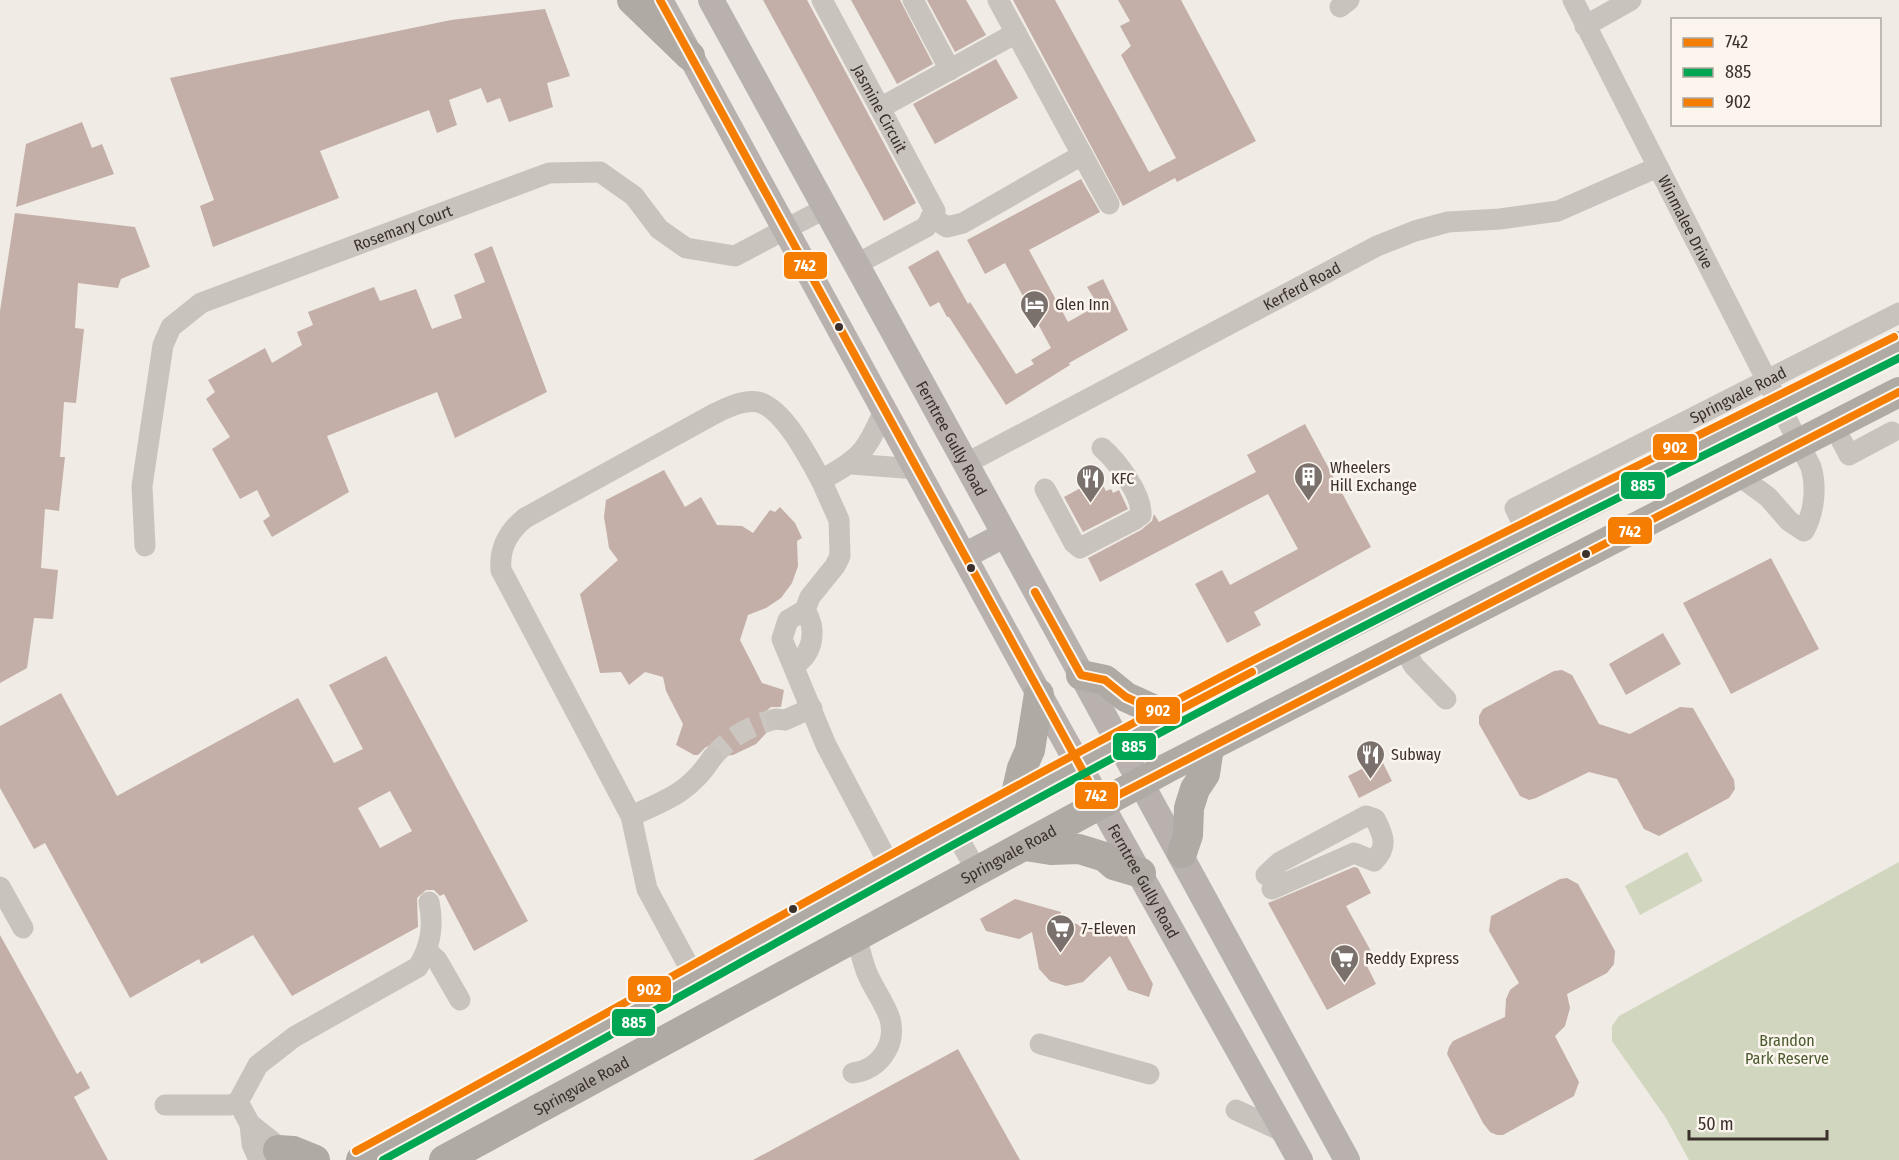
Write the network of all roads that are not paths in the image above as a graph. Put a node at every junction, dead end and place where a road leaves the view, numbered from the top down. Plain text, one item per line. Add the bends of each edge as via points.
1 (632, 0) edge
2 (660, 0) edge
3 (711, 0) edge
4 (822, 0) edge
5 (913, 0) edge
6 (998, 0) edge
7 (1573, 0) edge
8 (1631, 0) edge
9 (1585, 26) junction
10 (1016, 33) junction
11 (690, 56) junction
12 (950, 70) junction
13 (880, 108) junction
14 (1082, 155) junction
15 (1658, 167) junction
16 (1108, 204) dead end
17 (824, 209) junction
18 (931, 218) junction
19 (786, 231) junction
20 (855, 265) junction
21 (1899, 313) edge
22 (1899, 346) edge
23 (1766, 379) junction
24 (1899, 392) edge
25 (1780, 407) junction
26 (884, 410) junction
27 (1834, 426) junction
28 (1892, 432) dead end
29 (1800, 443) junction
30 (1102, 448) dead end
31 (852, 464) junction
32 (964, 464) junction
33 (916, 469) junction
34 (1738, 475) junction
35 (821, 480) junction
36 (1045, 489) dead end
37 (1528, 535) junction
38 (1004, 536) junction
39 (145, 546) dead end
40 (964, 556) junction
41 (805, 610) junction
42 (1403, 647) junction
43 (795, 665) junction
44 (1081, 675) junction
45 (1039, 694) junction
46 (1446, 699) dead end
47 (812, 708) junction
48 (1168, 716) junction
49 (776, 719) tunnel mouth
50 (1119, 742) junction
51 (1209, 747) junction
52 (712, 758) tunnel mouth
53 (1079, 764) junction
54 (1142, 782) junction
55 (1015, 798) junction
56 (1101, 804) junction
57 (631, 816) junction
58 (954, 831) junction
59 (1025, 846) junction
60 (1182, 853) junction
61 (890, 866) junction
62 (977, 872) junction
63 (1141, 873) junction
64 (1269, 882) joint
65 (0, 887) edge
66 (429, 902) dead end
67 (23, 928) dead end
68 (856, 936) junction
69 (427, 951) junction
70 (694, 976) junction
71 (460, 1000) dead end
72 (631, 1013) junction
73 (1040, 1044) dead end
74 (652, 1046) junction
75 (853, 1073) dead end
76 (1149, 1074) dead end
77 (238, 1102) junction
78 (165, 1105) dead end
79 (1236, 1110) dead end
80 (1284, 1132) junction
81 (274, 1156) edge
82 (315, 1160) edge
83 (361, 1160) edge
84 (444, 1160) edge
85 (1300, 1160) edge
86 (1347, 1160) edge

1 - 11 highway
2 - 11 main road, Ferntree Gully Road
3 - 17 main road, Ferntree Gully Road
4 - 13 street, Jasmine Circuit
5 - 12 street
6 - 10 street
7 - 9 street, Winmalee Drive
8 - 9 street
9 - 15 street, Winmalee Drive
10 - 12 street
10 - 14 street
11 - 19 main road, Ferntree Gully Road
12 - 13 street
13 - 18 street, Jasmine Circuit via 935,211
14 - 16 street
14 - 18 street via 963,223 947,227
15 - 23 street, Winmalee Drive
15 - 32 street, Kerferd Road via 1558,211 1448,222 1377,246
17 - 19 street, Rosemary Court
17 - 20 main road, Ferntree Gully Road
18 - 20 street via 926,227
19 - 26 main road, Ferntree Gully Road
19 - 39 street, Rosemary Court via 735,256 686,248 659,229 634,196 600,172 549,173 201,303 171,327 163,345 142,486
20 - 32 main road, Ferntree Gully Road
21 - 23 street, Springvale Road
22 - 25 highway, Springvale Road
23 - 25 street, Winmalee Drive
23 - 37 street, Springvale Road via 1515,508
24 - 27 highway, Springvale Road
25 - 29 street, Winmalee Drive
25 - 37 highway, Springvale Road
26 - 31 street via 873,437
26 - 33 main road, Ferntree Gully Road
27 - 28 street via 1849,454
27 - 29 highway, Springvale Road
29 - 34 highway, Springvale Road
29 - 34 street, Winmalee Drive via 1814,482 1812,508 1803,531
30 - 36 street via 1116,460 1141,506 1141,515 1080,548
31 - 33 street
31 - 35 street
32 - 38 main road, Ferntree Gully Road
33 - 40 main road, Ferntree Gully Road
34 - 42 highway, Springvale Road
35 - 41 street via 839,520 841,545 836,566 815,590
35 - 57 street via 778,414 759,402 737,404 525,518 506,538 500,556 501,570
37 - 48 highway, Springvale Road
38 - 40 main road
38 - 44 main road, Ferntree Gully Road
40 - 45 main road, Ferntree Gully Road
41 - 43 street via 812,621 812,641
41 - 43 street via 788,620 782,639 787,657
42 - 46 street via 1414,666
42 - 51 highway, Springvale Road
43 - 47 street
44 - 48 highway via 1105,680 1126,697
44 - 50 main road, Ferntree Gully Road
45 - 53 main road, Ferntree Gully Road
45 - 55 highway via 1030,750
47 - 49 street via 785,720
47 - 61 street via 826,745
48 - 50 highway, Springvale Road
50 - 53 highway, Springvale Road
50 - 54 main road, Ferntree Gully Road
51 - 54 highway, Springvale Road
51 - 60 highway via 1205,774 1189,808 1188,835
52 - 57 street via 701,776 683,791
53 - 55 highway, Springvale Road
53 - 56 main road, Ferntree Gully Road
54 - 56 highway, Springvale Road
54 - 60 main road, Ferntree Gully Road
55 - 58 highway, Springvale Road
56 - 59 highway, Springvale Road
56 - 63 main road, Ferntree Gully Road
57 - 70 street via 647,890
58 - 61 highway, Springvale Road
58 - 62 street
59 - 62 highway, Springvale Road
59 - 63 highway via 1079,849
60 - 86 main road, Ferntree Gully Road
61 - 70 highway, Springvale Road
62 - 68 highway, Springvale Road
63 - 80 main road, Ferntree Gully Road
64 - 64 street via 1354,853 1374,861 1383,852 1384,836 1375,819 1366,816 1280,862
65 - 67 street
66 - 69 street via 432,927
68 - 74 highway, Springvale Road
68 - 75 street via 866,972 890,1019 891,1034 883,1058 866,1072
69 - 71 street via 437,960
69 - 77 street via 418,967 294,1037 258,1065
70 - 72 highway, Springvale Road
72 - 74 highway
72 - 83 highway, Springvale Road
73 - 76 street
74 - 84 highway, Springvale Road
77 - 78 street
77 - 81 street
79 - 80 street
80 - 85 main road, Ferntree Gully Road
81 - 82 highway via 293,1151

